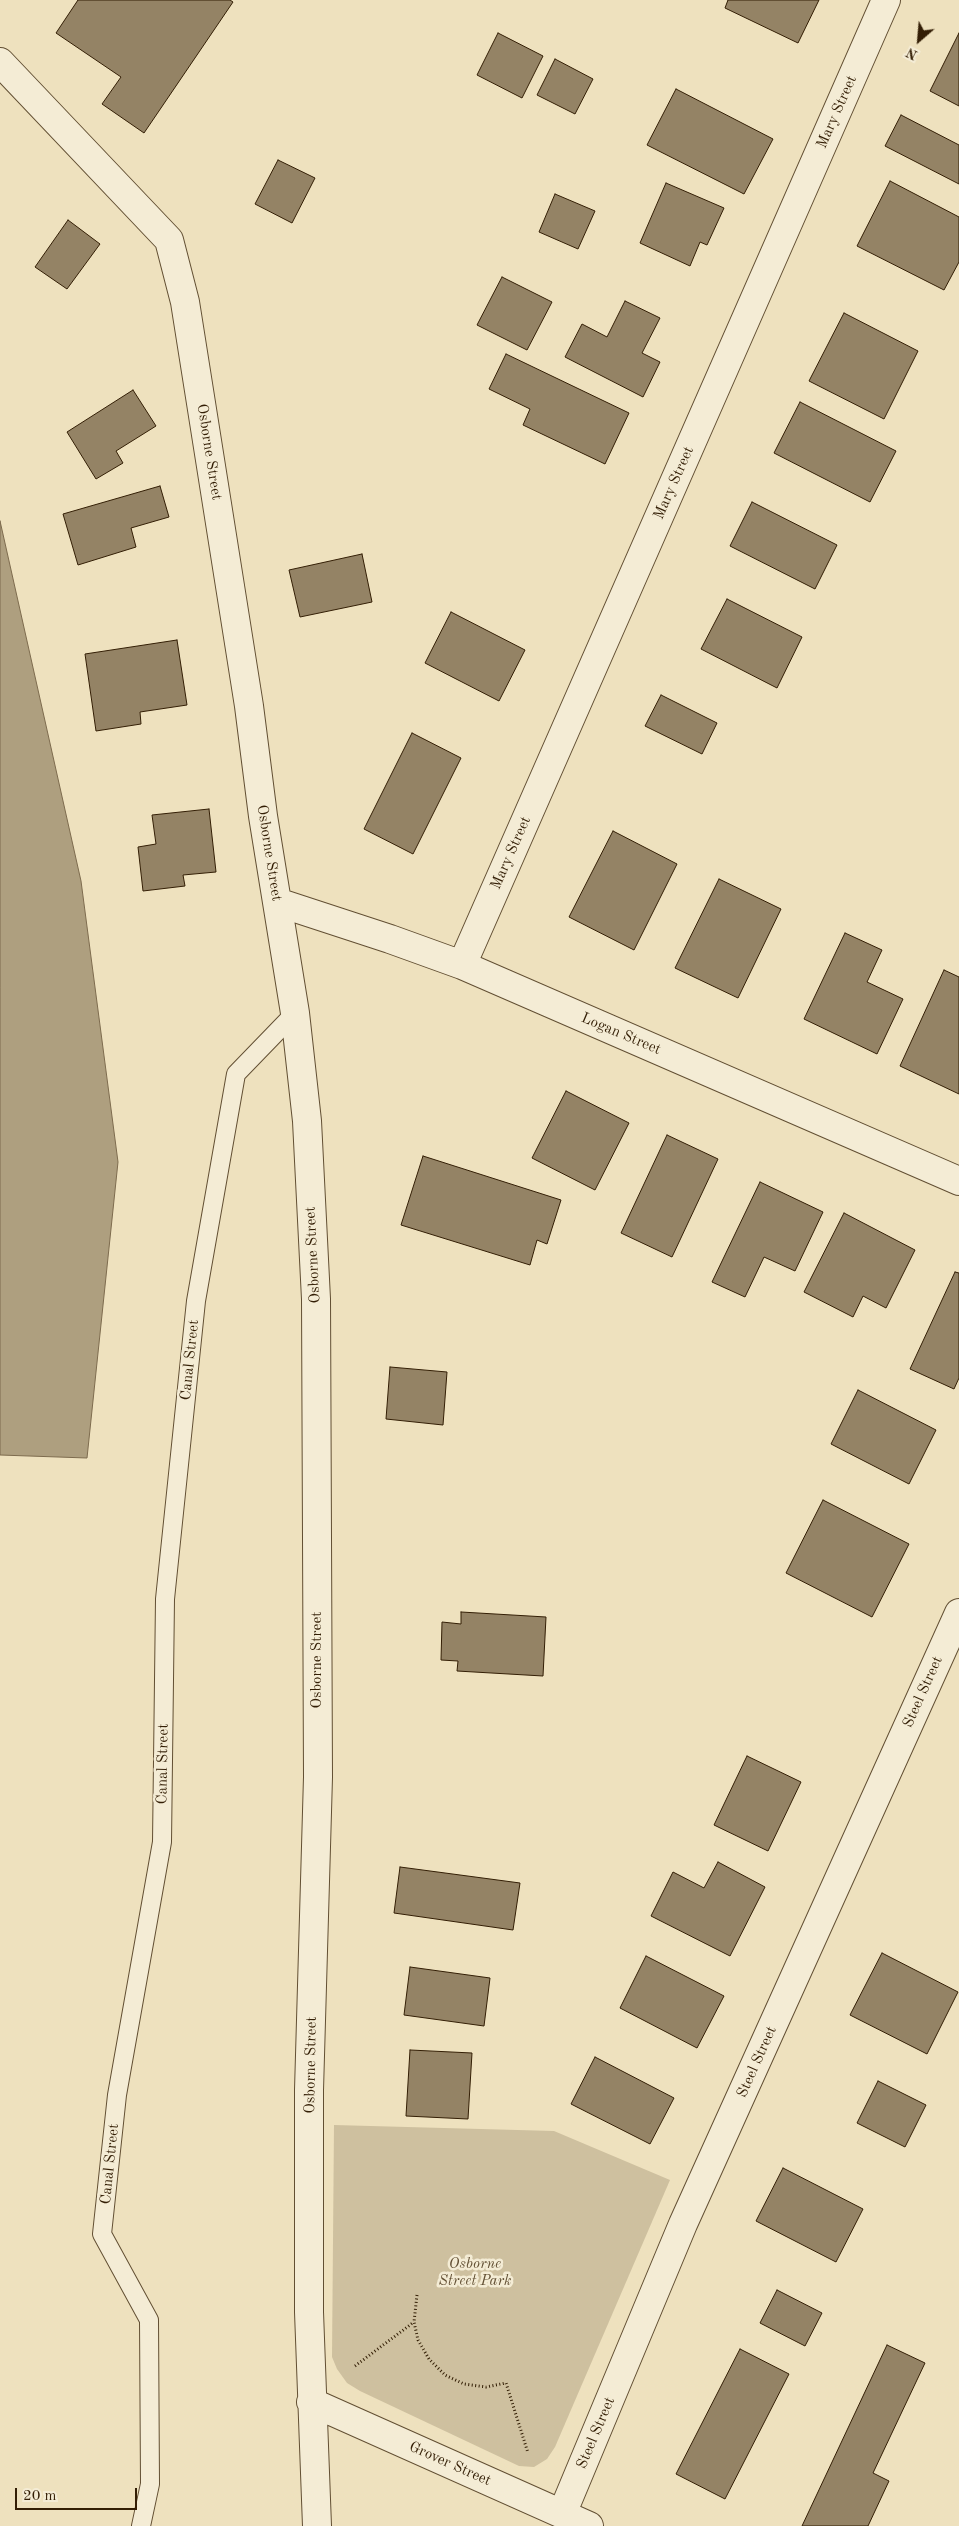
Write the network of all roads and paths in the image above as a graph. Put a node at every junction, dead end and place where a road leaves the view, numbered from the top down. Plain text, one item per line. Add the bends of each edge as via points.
1 (886, 0) edge
2 (0, 62) edge
3 (277, 902) junction
4 (462, 965) junction
5 (295, 1013) junction
6 (959, 1181) edge
7 (959, 1613) edge
8 (417, 2295) dead end
9 (414, 2322) junction
10 (355, 2366) dead end
11 (310, 2402) junction
12 (528, 2453) dead end
13 (562, 2514) junction
14 (141, 2526) edge
15 (317, 2526) edge
16 (589, 2526) edge

1 - 4 street, Mary Street
2 - 3 street, Osborne Street via 169,240 187,311
3 - 4 street, Logan Street
3 - 5 street, Osborne Street
4 - 6 street, Logan Street
5 - 11 street, Osborne Street via 307,1121 316,1299 318,1777 309,2090
5 - 14 lane, Canal Street via 236,1074 196,1301 166,1589 162,1842 118,2095 102,2234 149,2320 150,2484
7 - 13 street, Steel Street via 683,2224
8 - 9 path
9 - 10 path
9 - 12 path via 418,2340 429,2359 445,2374 464,2384 486,2387 506,2383
11 - 13 street, Grover Street
11 - 15 street, Osborne Street
13 - 16 street, Grover Street

